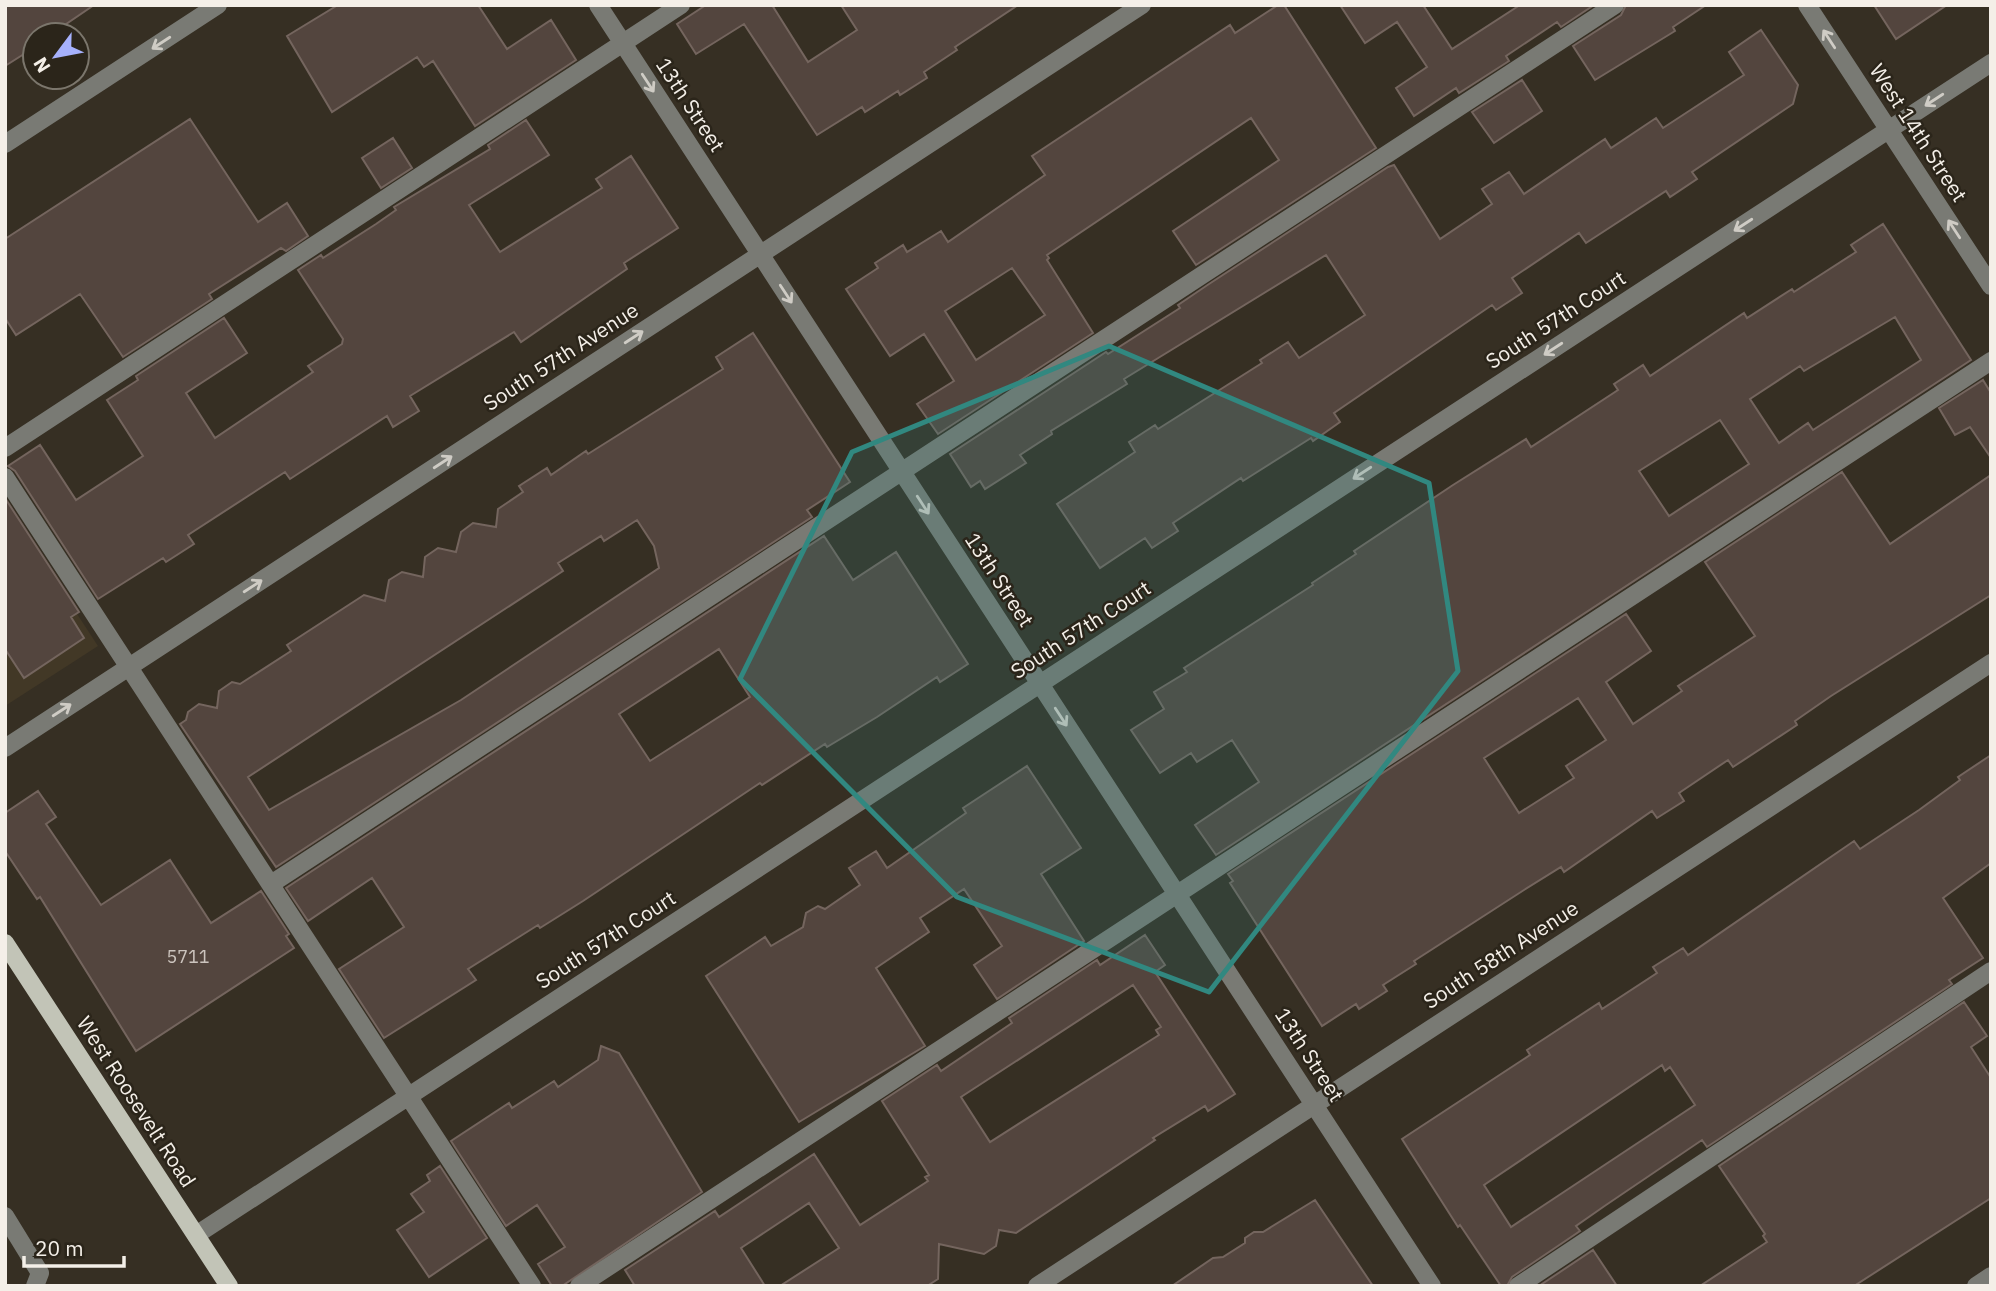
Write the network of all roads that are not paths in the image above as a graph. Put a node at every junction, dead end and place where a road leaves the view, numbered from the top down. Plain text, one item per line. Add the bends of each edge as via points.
1 (218, 5) edge
2 (598, 5) edge
3 (681, 5) edge
4 (1142, 5) edge
5 (1615, 5) edge
6 (1807, 5) edge
7 (623, 44) junction
8 (1991, 63) edge
9 (1888, 130) junction
10 (5, 144) edge
11 (760, 255) junction
12 (1991, 286) edge
13 (1991, 361) edge
14 (5, 448) edge
15 (901, 472) junction
16 (5, 477) edge
17 (1991, 663) edge
18 (129, 667) junction
19 (1040, 684) junction
20 (5, 748) edge
21 (271, 884) junction
22 (1177, 895) junction
23 (5, 943) edge
24 (1991, 971) edge
25 (408, 1096) junction
26 (1314, 1105) junction
27 (5, 1216) edge
28 (196, 1235) junction
29 (1991, 1276) edge
30 (35, 1286) edge
31 (229, 1286) edge
32 (532, 1286) edge
33 (579, 1286) edge
34 (1037, 1286) edge
35 (1432, 1286) edge
36 (1518, 1286) edge
37 (1976, 1286) edge

1 -> 10 street
2 - 7 street, 13th Street
3 - 7 street
4 - 11 street, South 57th Avenue
5 - 15 street
9 -> 6 street, West 14th Street
7 -> 11 street, 13th Street
7 - 14 street
8 -> 9 street, South 57th Court
12 -> 9 street, West 14th Street
9 -> 19 street, South 57th Court
11 -> 15 street, 13th Street
18 -> 11 street, South 57th Avenue
13 - 22 street
15 -> 19 street, 13th Street
15 - 21 street
16 - 18 street
17 - 26 street, South 58th Avenue
20 -> 18 street, South 57th Avenue
18 - 21 street
19 -> 22 street, 13th Street
19 - 25 street, South 57th Court
21 - 25 street
22 - 26 street, 13th Street
22 - 33 street
23 - 28 main road, West Roosevelt Road
24 - 36 street
25 - 28 street, South 57th Court
25 - 32 street
26 - 34 street, South 58th Avenue
26 - 35 street, 13th Street
27 - 30 street via 40,1273
28 - 31 main road, West Roosevelt Road
29 - 37 street

